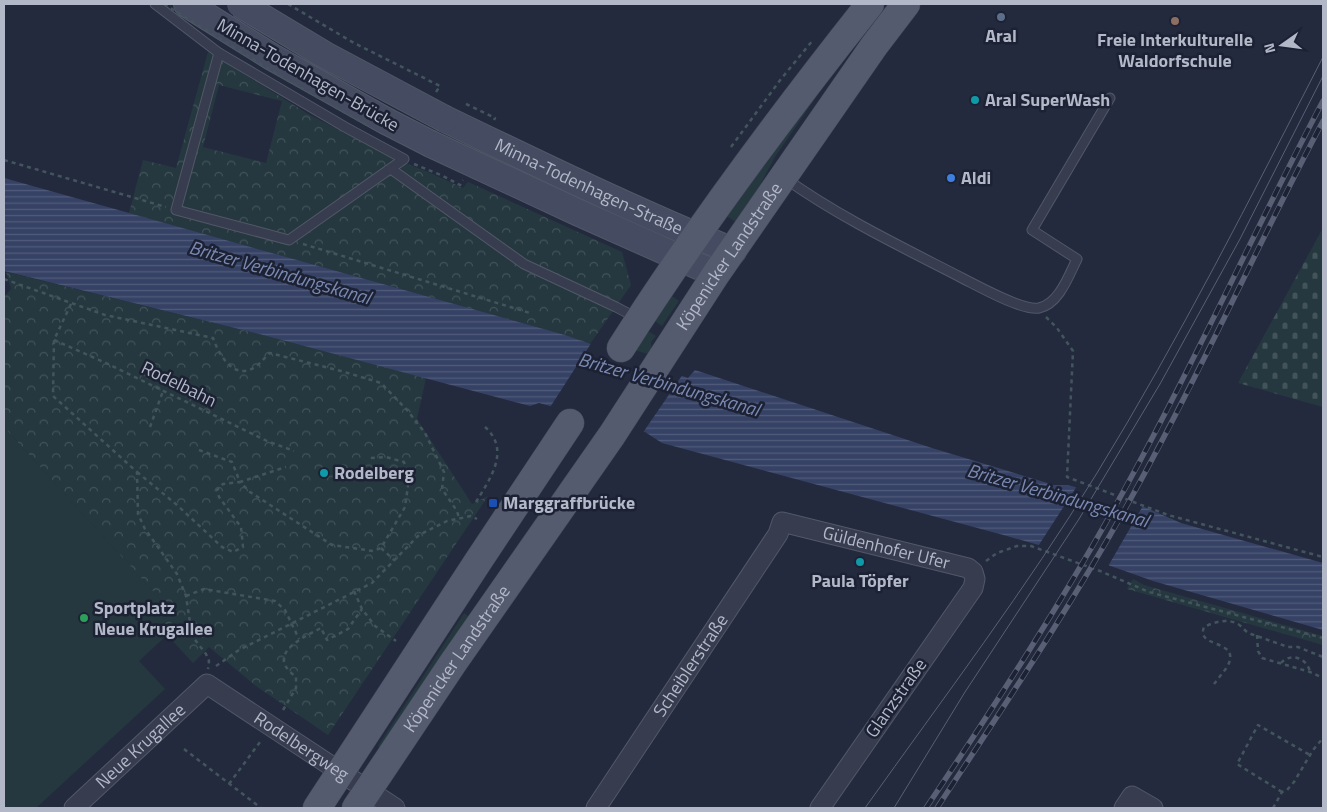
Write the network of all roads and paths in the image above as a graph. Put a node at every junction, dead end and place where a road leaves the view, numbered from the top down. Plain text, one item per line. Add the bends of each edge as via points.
1 (155, 4) edge
2 (164, 4) edge
3 (187, 4) edge
4 (240, 4) edge
5 (288, 4) edge
6 (870, 4) edge
7 (906, 4) edge
8 (863, 37) junction
9 (219, 53) junction
10 (440, 86) dead end
11 (1110, 98) dead end
12 (454, 111) junction
13 (495, 118) dead end
14 (368, 125) dead end
15 (431, 144) joint
16 (404, 159) junction
17 (4, 160) edge
18 (391, 169) junction
19 (784, 178) junction
20 (460, 185) dead end
21 (176, 210) junction
22 (695, 236) junction
23 (290, 240) junction
24 (733, 251) junction
25 (680, 259) junction
26 (716, 274) junction
27 (4, 279) edge
28 (72, 304) junction
29 (1037, 308) junction
30 (530, 313) dead end
31 (639, 320) junction
32 (54, 340) junction
33 (621, 348) dead end
34 (163, 390) junction
35 (570, 423) dead end
36 (485, 426) dead end
37 (150, 427) dead end
38 (199, 450) dead end
39 (294, 451) dead end
40 (370, 458) dead end
41 (286, 467) dead end
42 (137, 472) junction
43 (240, 482) junction
44 (476, 502) dead end
45 (558, 511) junction
46 (459, 518) junction
47 (490, 521) junction
48 (782, 522) joint
49 (381, 548) junction
50 (1323, 557) edge
51 (394, 561) junction
52 (986, 562) dead end
53 (972, 588) joint
54 (354, 591) junction
55 (186, 596) junction
56 (362, 609) junction
57 (291, 624) junction
58 (1257, 635) junction
59 (1323, 638) edge
60 (299, 639) junction
61 (396, 641) dead end
62 (1323, 657) edge
63 (209, 661) dead end
64 (1281, 663) junction
65 (216, 666) dead end
66 (1310, 672) junction
67 (1323, 678) edge
68 (208, 684) joint
69 (1214, 684) dead end
70 (283, 710) dead end
71 (1323, 738) edge
72 (260, 742) dead end
73 (184, 749) dead end
74 (1310, 755) junction
75 (341, 772) junction
76 (229, 784) junction
77 (1282, 792) junction
78 (362, 799) edge
79 (1128, 802) edge
80 (74, 808) edge
81 (261, 808) edge
82 (317, 808) edge
83 (395, 808) edge
84 (596, 808) edge
85 (820, 808) edge
86 (1153, 808) edge
87 (1273, 808) edge

1 - 9 lane
2 - 14 path, bridge via 287,80
3 - 15 main road, Minna-Todenhagen-Brücke, bridge via 317,83
4 - 12 main road, Minna-Todenhagen-Brücke, bridge via 325,55
5 - 10 path via 354,43
6 - 8 main road, Köpenicker Landstraße
7 - 8 main road, Köpenicker Landstraße
8 - 19 main road, Köpenicker Landstraße
8 - 22 main road, Köpenicker Landstraße via 796,97
9 - 16 lane
9 - 21 lane
11 - 29 lane via 1032,230 1077,259 1062,290 1046,305
12 - 13 path
12 - 22 main road, Minna-Todenhagen-Straße
15 - 25 main road, Minna-Todenhagen-Straße
16 - 18 lane
16 - 20 path
17 - 21 path
18 - 23 lane
18 - 31 lane via 524,264
19 - 24 main road, Köpenicker Landstraße
19 - 29 lane via 888,240 985,289 1026,307
21 - 23 lane
22 - 24 main road, Minna-Todenhagen-Straße
22 - 25 main road, Köpenicker Landstraße
23 - 30 path
24 - 26 main road, Köpenicker Landstraße
25 - 26 main road, Minna-Todenhagen-Straße
25 - 31 main road, Köpenicker Landstraße
26 - 45 main road, Köpenicker Landstraße via 612,435
27 - 28 path
28 - 32 path
28 - 46 path via 105,315 212,338 224,361 234,369 245,371 255,367 270,353 381,383 424,434 444,472 442,489
29 - 50 path via 1073,351 1067,477 1168,515
31 - 33 main road, Köpenicker Landstraße
32 - 34 path, Rodelbahn
32 - 42 path via 53,396
34 - 37 path
34 - 39 path, Rodelbahn
35 - 47 main road, Köpenicker Landstraße
36 - 44 path via 498,452 497,462
38 - 43 path via 232,462
40 - 49 path via 386,457 404,462 409,480 405,507
41 - 43 path
42 - 43 path via 222,547 233,552 243,547 241,527 217,490 222,484
42 - 55 path via 138,514 177,574
43 - 49 path via 250,492 332,545 373,551
45 - 47 main road
45 - 78 main road, Köpenicker Landstraße
46 - 47 path via 472,516
46 - 51 path via 419,535
47 - 75 main road, Köpenicker Landstraße
48 - 53 street, Güldenhofer Ufer via 968,568 975,579
48 - 84 street, Scheiblerstraße via 778,534
49 - 51 path
51 - 54 path via 372,583
52 - 59 path via 997,553 1017,546 1031,546 1149,592
53 - 85 street, Glanzstraße
54 - 56 path
54 - 57 path
55 - 57 path via 204,590 276,601 285,610
55 - 63 path via 192,636
56 - 60 path via 348,629 327,640 321,628
56 - 61 path via 375,626
57 - 60 path
57 - 65 path via 239,650
58 - 62 path
58 - 64 path via 1262,658
58 - 69 path via 1245,632 1238,624 1228,621 1204,627 1204,638 1230,654 1229,663
60 - 70 path via 284,658 285,666 296,677 296,688
64 - 66 path
64 - 66 path via 1289,657 1299,659
66 - 67 path
68 - 75 street, Rodelbergweg
68 - 80 street, Neue Krugallee
71 - 74 path
72 - 76 path
73 - 76 path
74 - 77 path via 1294,782
74 - 77 path via 1258,725 1236,764
75 - 78 street, Rodelbergweg
75 - 82 main road, Köpenicker Landstraße
76 - 81 path
77 - 87 path
78 - 83 street, Rodelbergweg
79 - 86 street

